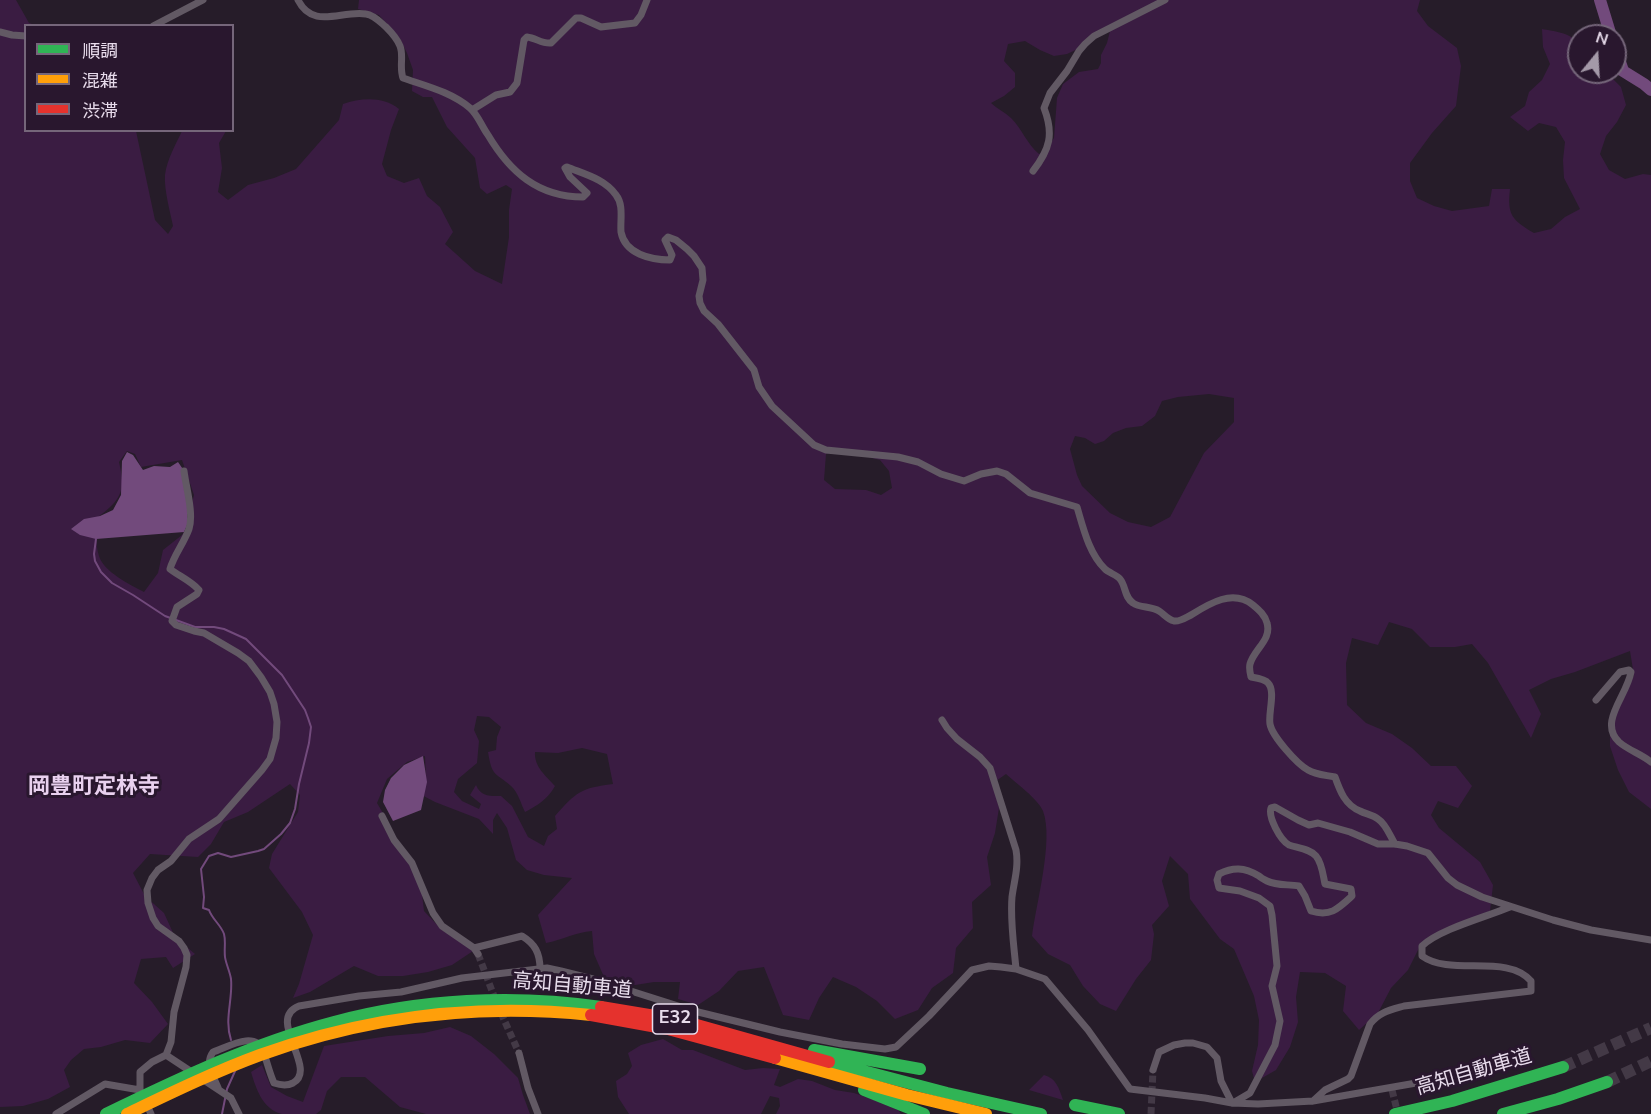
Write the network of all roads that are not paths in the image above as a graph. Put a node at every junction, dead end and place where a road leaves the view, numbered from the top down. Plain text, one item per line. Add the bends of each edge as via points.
1 (203, 0) edge
2 (298, 0) edge
3 (647, 0) edge
4 (1165, 0) edge
5 (157, 24) edge
6 (0, 32) edge
7 (24, 36) edge
8 (472, 110) junction
9 (1033, 171) dead end
10 (184, 471) dead end
11 (1596, 700) dead end
12 (942, 720) dead end
13 (1651, 762) edge
14 (382, 816) dead end
15 (1395, 844) junction
16 (1510, 907) junction
17 (1651, 940) edge
18 (540, 969) junction
19 (1016, 969) junction
20 (718, 1036) junction
21 (519, 1053) tunnel mouth
22 (166, 1055) junction
23 (1563, 1067) tunnel mouth
24 (921, 1070) dead end
25 (1153, 1070) tunnel mouth
26 (1462, 1075) dead end
27 (1606, 1082) tunnel mouth
28 (140, 1090) junction
29 (224, 1093) junction
30 (1313, 1101) junction
31 (1232, 1104) junction
32 (1075, 1105) dead end
33 (126, 1110) edge
34 (56, 1114) edge
35 (106, 1114) edge
36 (151, 1114) edge
37 (239, 1114) edge
38 (538, 1114) edge
39 (924, 1114) edge
40 (986, 1114) edge
41 (1041, 1114) edge
42 (1119, 1114) edge
43 (1395, 1114) edge
44 (1503, 1114) edge

1 - 5 street
2 - 8 street via 309,14 321,18 372,16 400,45 403,78 443,92
3 - 8 street via 635,23 601,27 576,18 551,43 527,37 518,83 510,92 496,95
4 - 9 street via 1094,36 1079,51 1044,108 1050,137
6 - 7 street
8 - 15 street via 508,163 542,190 583,197 587,193 570,177 567,167 610,188 619,199 624,242 634,252 670,260 672,255 665,240 668,237 694,256 702,268 699,296 704,311 754,370 759,387 772,406 814,445 826,450 898,457 964,482 997,471 1029,493 1077,507 1088,543 1104,568 1120,578 1135,605 1158,610 1167,618 1185,619 1228,597 1254,605 1267,621 1268,630 1250,664 1251,677 1270,685 1273,733 1308,771 1335,777 1346,801 1382,822
10 - 22 street via 190,526 170,569 199,590 177,607 174,624 204,633 249,661 270,692 277,722 270,759 262,770 219,819 189,839 159,870 147,890 153,918 179,941 187,956
11 - 13 street via 1620,672 1631,672 1612,714 1612,731 1618,741
12 - 19 street via 990,768 1016,850 1012,897
14 - 18 street via 412,863 442,926 476,951 522,936 537,949
15 - 16 street via 1428,853 1457,885
15 - 31 street via 1378,844 1318,823 1309,825 1275,807 1269,812 1271,819 1286,843 1312,852 1321,866 1325,884 1351,889 1352,896 1338,909 1319,914 1311,911 1299,886 1265,881 1236,868 1219,874 1219,888 1240,891 1270,906 1276,966 1272,986 1280,1021 1275,1045 1250,1093
16 - 17 street via 1591,930
16 - 30 street via 1427,941 1422,946 1422,956 1430,962 1506,968 1525,974 1531,981 1531,991 1387,1010 1370,1024 1351,1076
18 - 19 street via 561,970 694,1011 780,1032 885,1049 896,1047 972,970 989,966
18 - 29 street via 462,978 401,993 292,1008 287,1019 300,1067 296,1081 286,1085 274,1083 262,1048 248,1040 211,1055 208,1064
19 - 31 street via 1046,979 1130,1089
20 - 24 highway
20 - 33 highway, 高知自動車道 / E32 via 629,1010 581,1004 490,1000 410,1006 370,1014 217,1062
20 - 39 highway via 735,1048 846,1083
20 - 40 highway, 高知自動車道 / E32 via 874,1086
20 - 41 highway, 高知自動車道 / E32
21 - 38 street
22 - 28 street via 140,1072
22 - 29 street
23 - 43 highway, 高知自動車道
25 - 31 street via 1159,1052 1185,1042 1206,1047 1217,1058 1221,1081
26 - 30 street
27 - 44 highway
28 - 34 street via 105,1084
28 - 36 street
29 - 37 street
30 - 31 street
32 - 42 highway
33 - 35 highway, 高知自動車道 / E32

